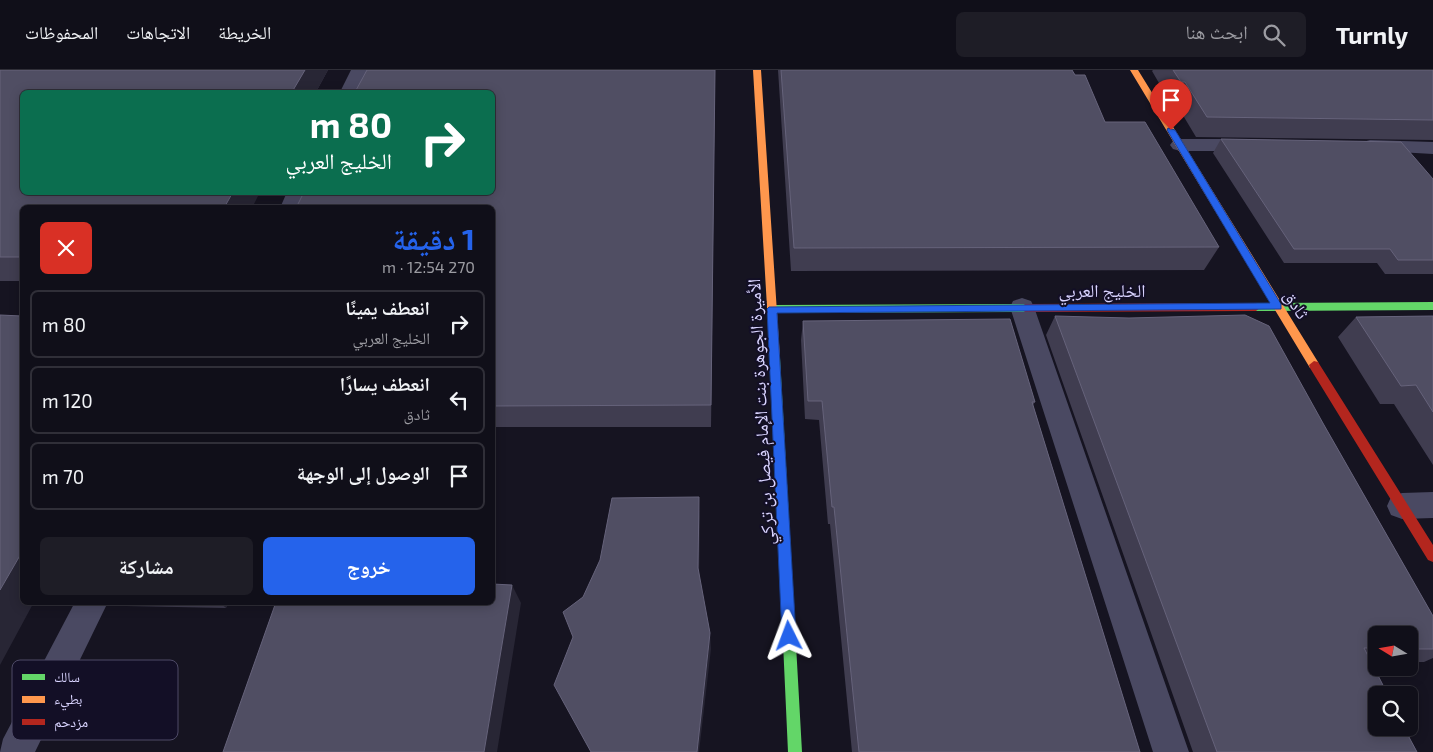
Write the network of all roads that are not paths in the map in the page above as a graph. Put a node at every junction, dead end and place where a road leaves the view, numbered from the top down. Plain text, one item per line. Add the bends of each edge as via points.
1 (360, 70) edge
2 (757, 70) edge
3 (1134, 70) edge
4 (349, 90) edge
5 (1180, 145) junction
6 (1270, 145) edge
7 (1348, 146) edge
8 (1433, 148) edge
9 (1277, 306) junction
10 (1433, 306) edge
11 (1022, 308) junction
12 (772, 309) junction
13 (1433, 505) edge
14 (1402, 506) junction
15 (1433, 556) edge
16 (90, 605) edge
17 (63, 660) edge
18 (22, 740) edge
19 (16, 752) edge
20 (795, 752) edge
21 (1171, 752) edge

1 - 4 street
2 - 12 street, الأميرة الجوهرة بنت الإمام فيصل بن تركي
3 - 5 street, ثادق
5 - 6 street
5 - 9 street, ثادق
7 - 8 street
9 - 10 street, الخليج العربي
9 - 11 street, الخليج العربي
9 - 14 street, ثادق
11 - 12 street, الخليج العربي
11 - 21 street
12 - 20 street, الأميرة الجوهرة بنت الإمام فيصل بن تركي
13 - 14 street
14 - 15 street, ثادق
16 - 17 street
18 - 19 street

